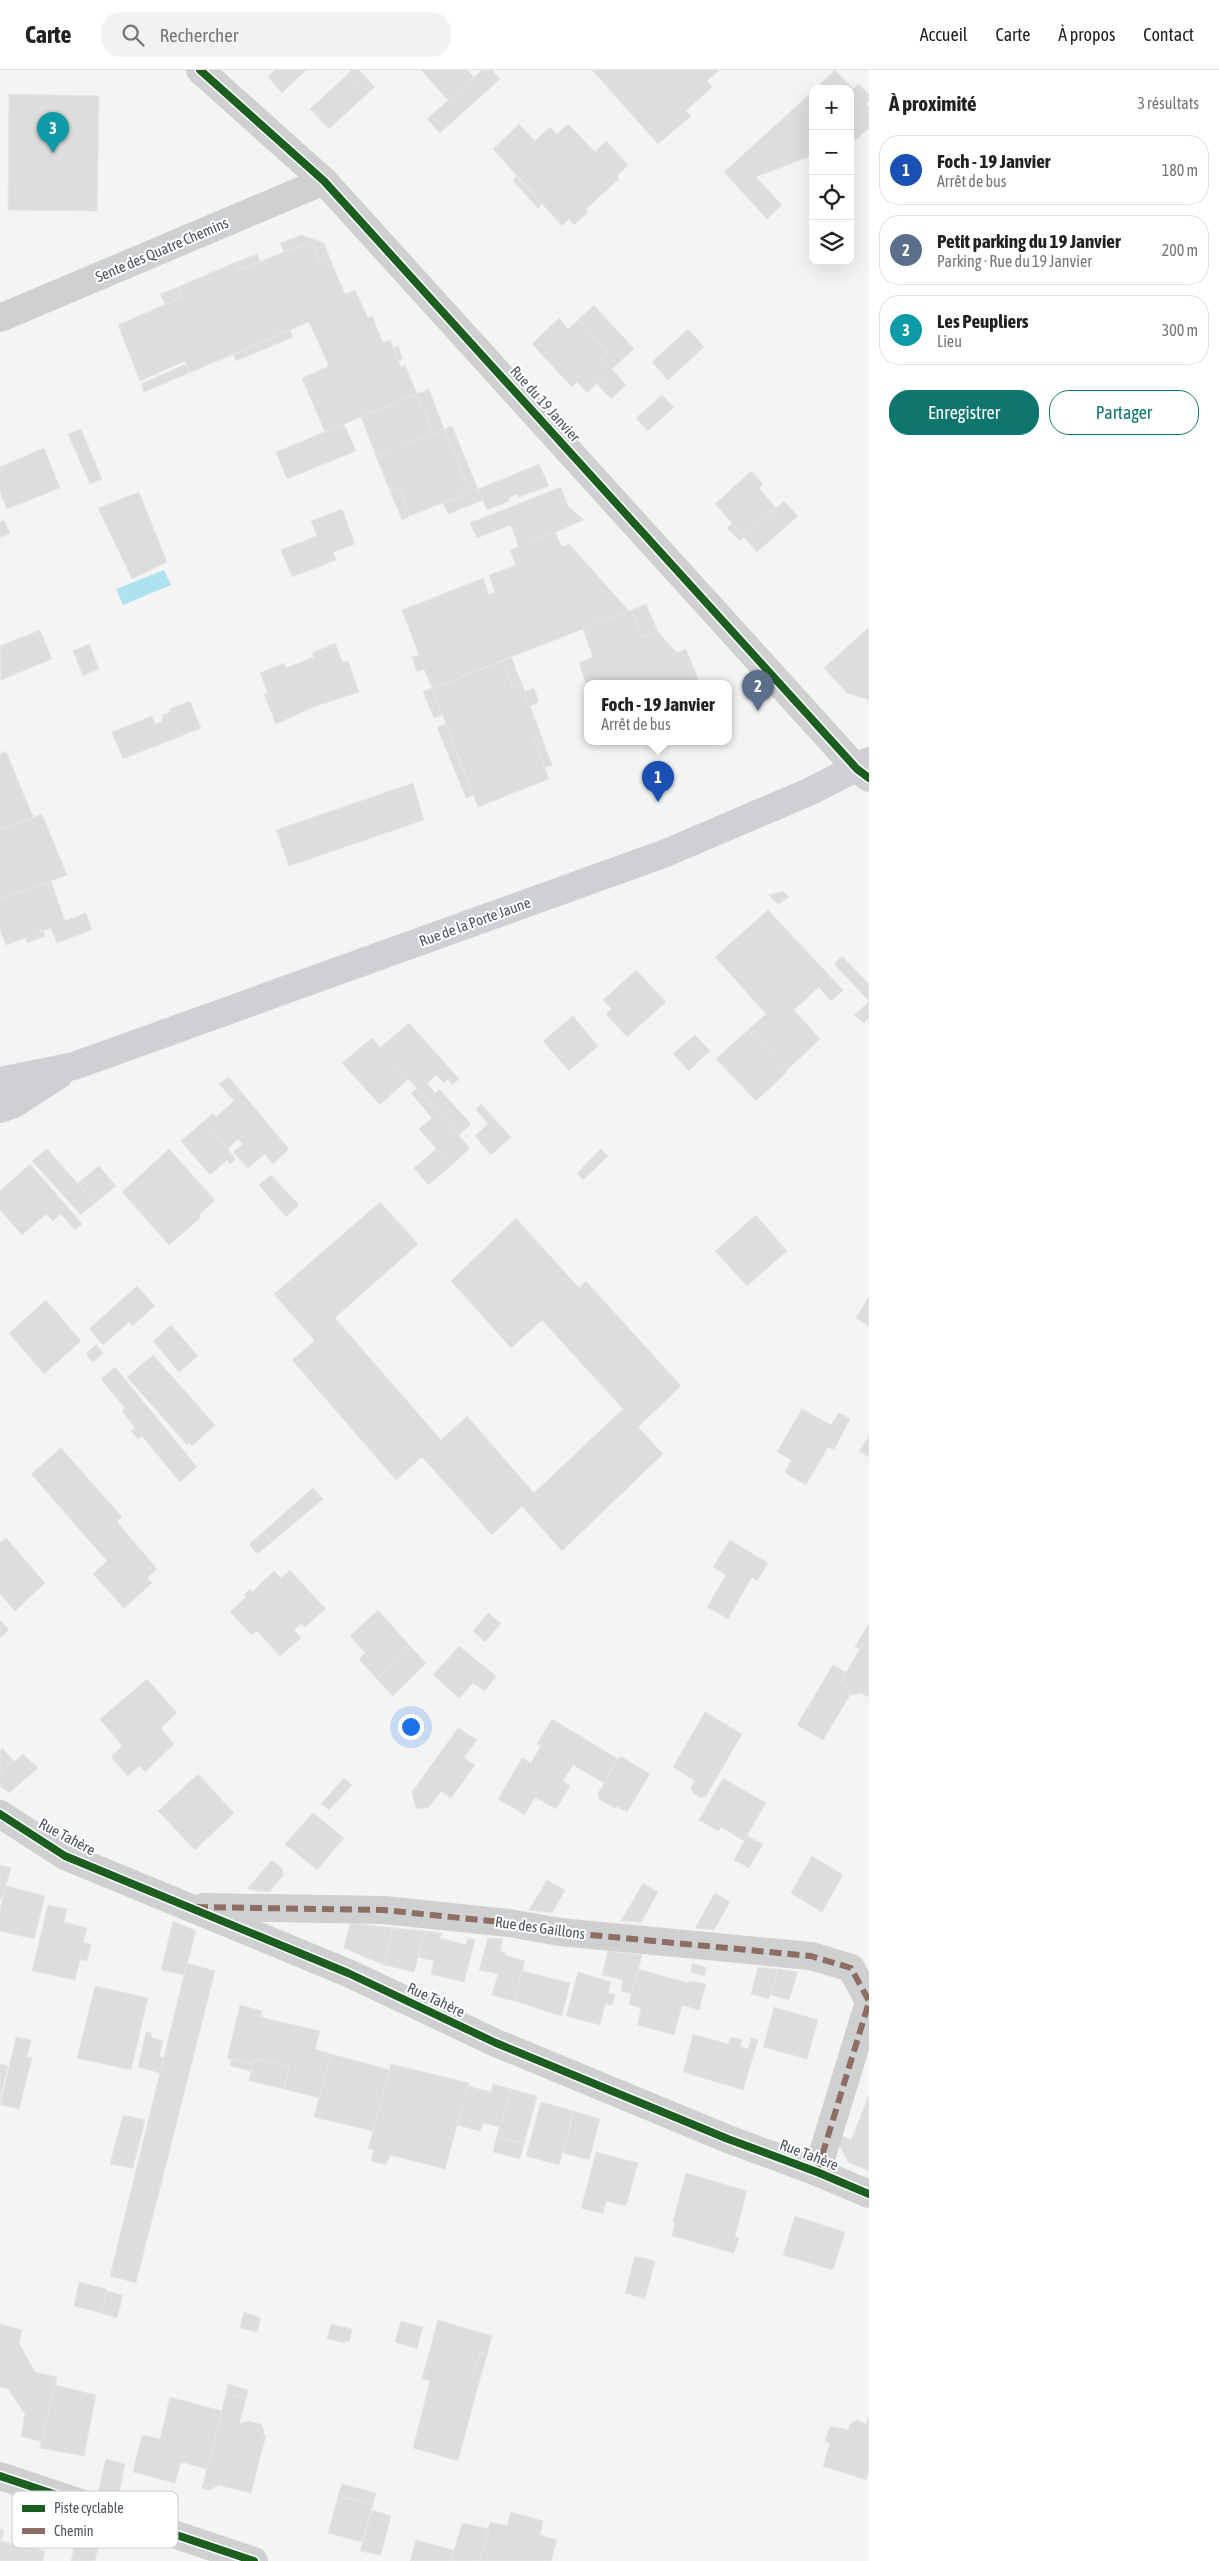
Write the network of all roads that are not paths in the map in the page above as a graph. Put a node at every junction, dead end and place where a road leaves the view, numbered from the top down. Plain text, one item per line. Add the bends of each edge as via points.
1 (200, 70) edge
2 (324, 181) junction
3 (0, 318) edge
4 (865, 769) edge
5 (74, 1066) junction
6 (0, 1081) edge
7 (0, 1108) edge
8 (0, 1814) edge
9 (189, 1907) junction
10 (869, 2002) edge
11 (817, 2172) junction
12 (869, 2194) edge
13 (0, 2476) edge
14 (45, 2491) edge
15 (178, 2536) edge
16 (254, 2561) edge

1 - 2 street, Rue du 19 Janvier
2 - 3 street, Sente des Quatre Chemins
2 - 4 street, Rue du 19 Janvier
4 - 5 main road, Rue de la Porte Jaune via 666,853
5 - 6 main road, Rue de la Porte Jaune
5 - 7 main road, Rue de la Porte Jaune via 14,1104
8 - 9 street, Rue Tahère via 65,1856
9 - 10 street, Rue des Gaillons via 384,1910 509,1923 560,1932 811,1956 851,1968
9 - 11 street, Rue Tahère via 348,1974 505,2046 728,2139
10 - 11 street, Rue des Gaillons
11 - 12 street, Rue Tahère
13 - 14 street
15 - 16 street

